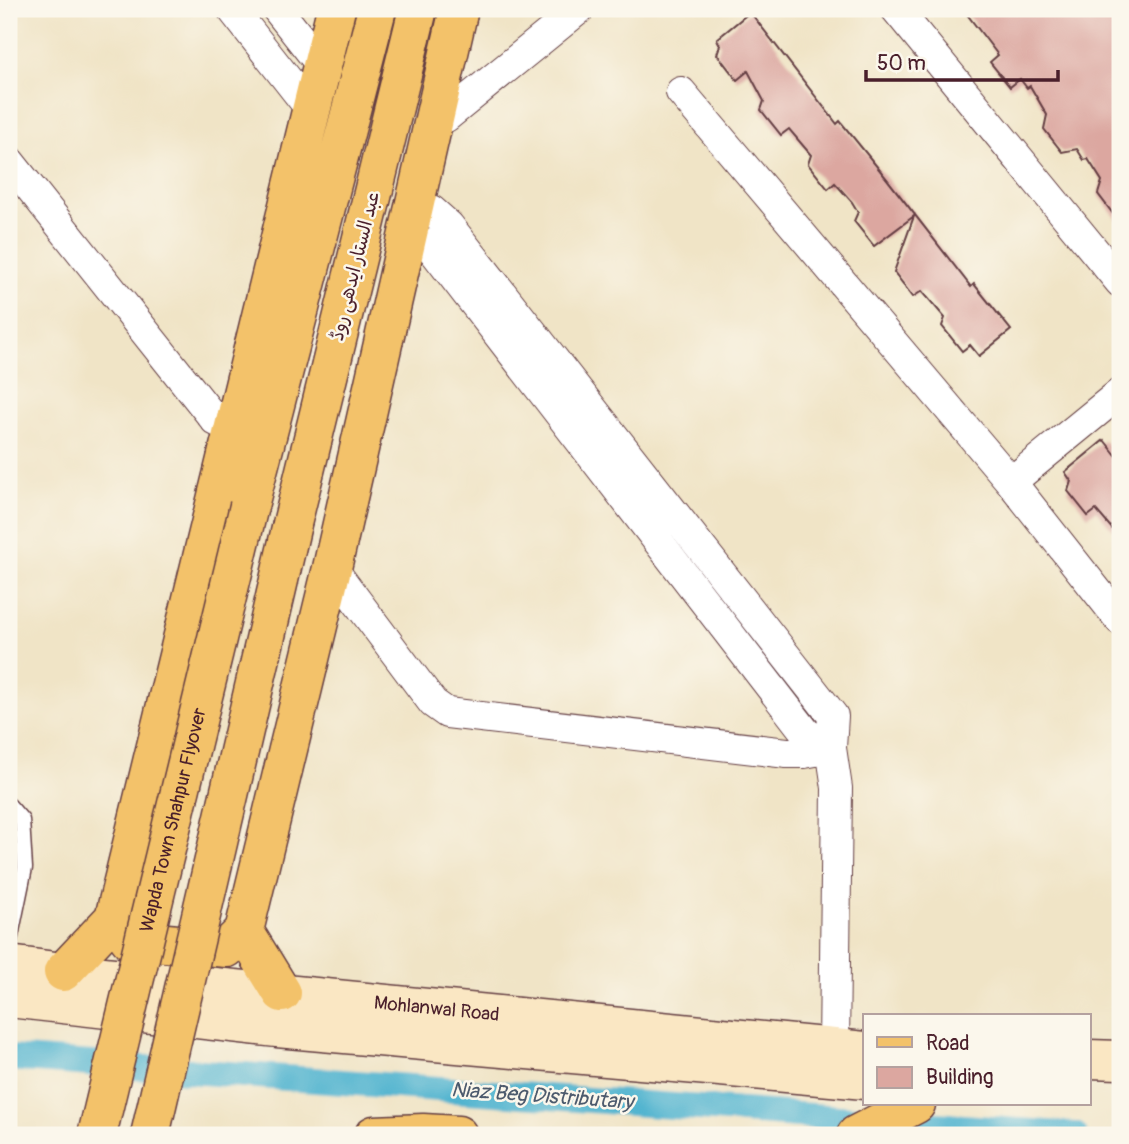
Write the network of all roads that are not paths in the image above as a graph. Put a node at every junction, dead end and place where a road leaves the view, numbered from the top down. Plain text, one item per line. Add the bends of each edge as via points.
1 (232, 9) edge
2 (277, 9) edge
3 (336, 9) edge
4 (377, 9) edge
5 (418, 9) edge
6 (459, 9) edge
7 (579, 9) edge
8 (896, 9) edge
9 (321, 66) junction
10 (681, 92) dead end
11 (312, 110) junction
12 (435, 114) junction
13 (9, 161) edge
14 (411, 220) junction
15 (1120, 282) edge
16 (1120, 393) edge
17 (234, 426) junction
18 (1011, 482) junction
19 (332, 568) junction
20 (1120, 620) edge
21 (831, 748) junction
22 (9, 805) edge
23 (114, 918) junction
24 (244, 931) junction
25 (9, 946) edge
26 (9, 964) edge
27 (63, 972) junction
28 (282, 993) junction
29 (9, 998) edge
30 (850, 1050) edge
31 (1090, 1059) edge
32 (1120, 1060) edge
33 (863, 1080) edge
34 (1090, 1086) edge
35 (1120, 1087) edge
36 (912, 1106) edge
37 (97, 1135) edge
38 (150, 1135) edge
39 (374, 1135) edge
40 (458, 1135) edge
41 (856, 1135) edge

1 - 11 street
2 - 9 street
3 - 9 main road
4 - 37 main road, Wapda Town Shahpur Flyover, bridge via 249,506
5 - 38 main road, عبد الستار ایدھی روڈ, bridge
6 - 12 main road
7 - 12 street via 446,117
8 - 15 street
9 - 11 main road
10 - 18 street
11 - 17 main road
12 - 14 main road
13 - 17 street via 216,421
14 - 19 main road
14 - 21 street via 431,210 449,226 832,716
16 - 18 street
17 - 23 main road
18 - 20 street
19 - 21 street via 433,703 447,713 787,753
19 - 24 main road
21 - 30 street
22 - 25 lane via 22,820 25,868
23 - 24 main road via 130,940 227,947
23 - 27 main road
24 - 28 main road
26 - 27 main road, Mohlanwal Road
27 - 28 main road, Mohlanwal Road
28 - 30 main road, Mohlanwal Road
29 - 33 main road, Mohlanwal Road via 277,1028
31 - 32 main road
34 - 35 main road
36 - 41 main road
39 - 40 main road

